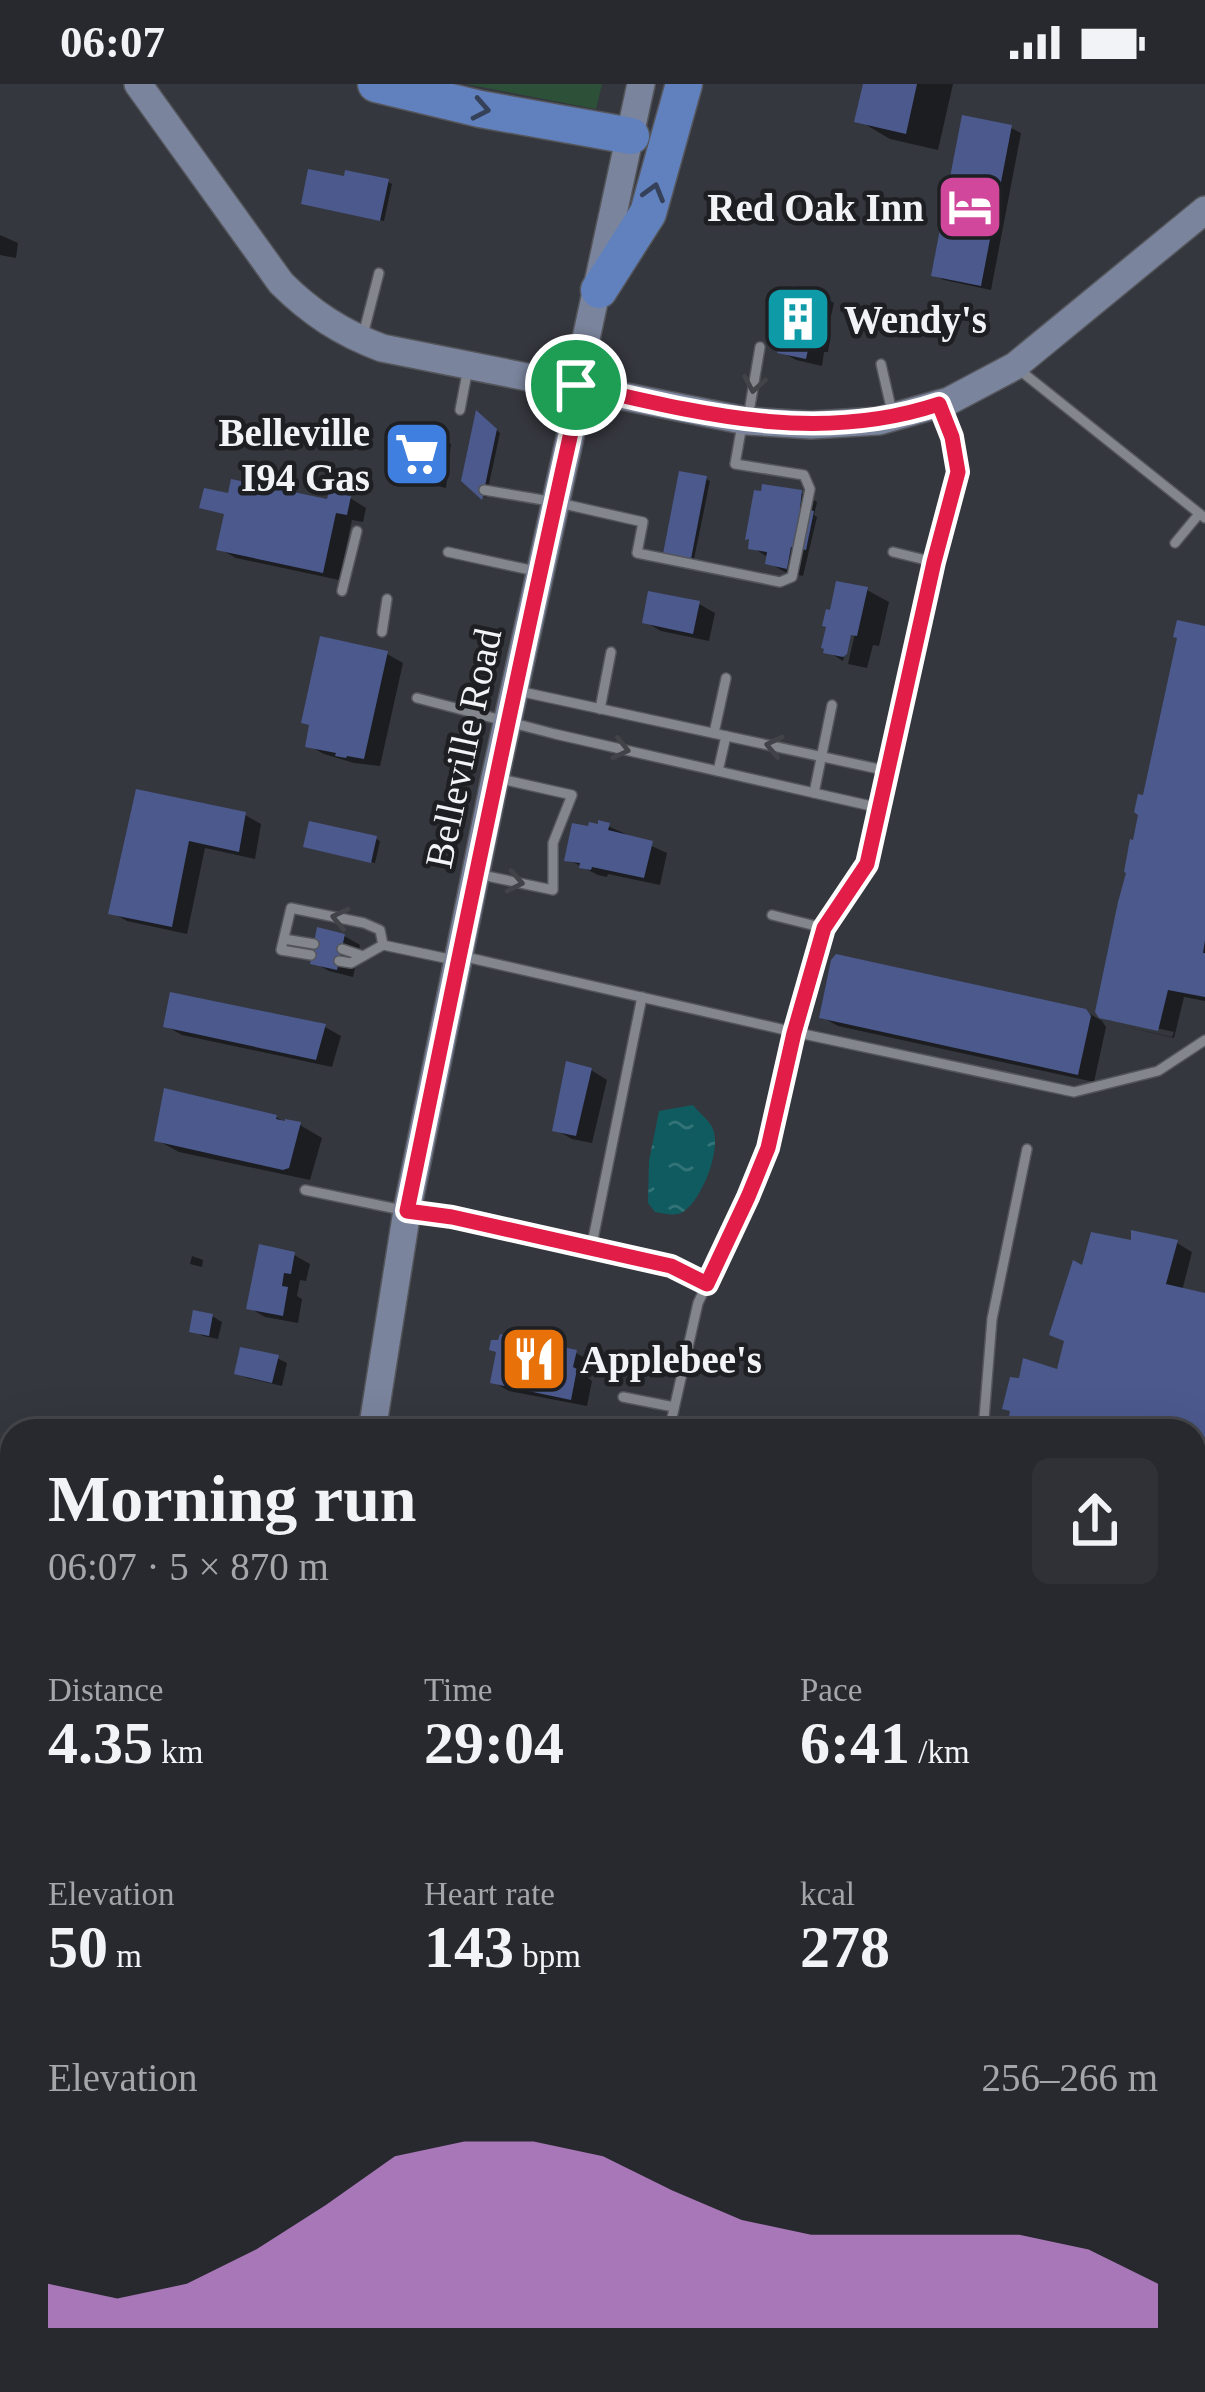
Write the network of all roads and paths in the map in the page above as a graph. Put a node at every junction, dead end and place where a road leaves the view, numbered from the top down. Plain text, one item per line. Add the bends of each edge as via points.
1 (139, 84) edge
2 (376, 84) edge
3 (641, 84) edge
4 (684, 84) edge
5 (631, 136) junction
6 (1205, 210) edge
7 (379, 273) dead end
8 (599, 290) junction
9 (362, 340) junction
10 (760, 347) dead end
11 (881, 364) dead end
12 (469, 365) junction
13 (1015, 367) junction
14 (576, 385) junction
15 (939, 404) junction
16 (460, 410) dead end
17 (893, 418) junction
18 (745, 420) junction
19 (484, 490) dead end
20 (555, 502) junction
21 (1202, 516) edge
22 (357, 531) dead end
23 (1175, 543) dead end
24 (448, 552) dead end
25 (893, 552) dead end
26 (934, 562) junction
27 (541, 572) junction
28 (342, 591) dead end
29 (387, 599) dead end
30 (382, 632) dead end
31 (611, 652) dead end
32 (726, 678) dead end
33 (514, 690) junction
34 (417, 698) dead end
35 (832, 705) dead end
36 (600, 709) junction
37 (508, 720) junction
38 (720, 735) junction
39 (821, 757) junction
40 (718, 771) junction
41 (888, 771) junction
42 (495, 778) junction
43 (814, 793) junction
44 (880, 808) junction
45 (477, 874) junction
46 (772, 915) dead end
47 (824, 928) junction
48 (383, 945) junction
49 (312, 950) dead end
50 (340, 955) dead end
51 (460, 958) junction
52 (642, 998) junction
53 (794, 1033) junction
54 (1205, 1040) edge
55 (1027, 1149) dead end
56 (304, 1190) dead end
57 (407, 1211) junction
58 (591, 1250) junction
59 (707, 1284) junction
60 (623, 1396) dead end
61 (674, 1407) junction
62 (374, 1419) edge
63 (672, 1419) edge
64 (984, 1419) edge

1 - 9 main road via 280,283
2 -> 5 highway
3 - 5 main road, Belleville Road
8 -> 4 highway via 648,214
5 - 8 main road, Belleville Road
6 - 13 main road
7 - 9 lane
8 - 14 main road, Belleville Road
9 - 12 main road
10 -> 18 lane
11 - 17 lane
12 - 14 main road
12 - 16 lane
13 - 15 main road
13 - 21 lane
14 - 18 main road
14 - 20 main road, Belleville Road
15 - 17 main road
15 - 26 lane via 958,472
17 - 18 main road via 845,425
18 - 20 lane via 735,464 804,476 811,489 791,577 780,582 637,553 643,522
19 - 20 lane
20 - 27 main road, Belleville Road
21 - 23 lane
22 - 28 lane
24 - 27 lane
25 - 26 lane
26 - 41 lane
27 - 33 main road, Belleville Road
29 - 30 lane
31 - 36 lane
32 - 38 lane
33 - 36 lane
33 - 37 main road, Belleville Road
34 - 37 lane
35 - 39 lane
36 - 38 lane
37 -> 40 lane
37 - 42 main road, Belleville Road
39 -> 38 lane
38 - 40 lane
39 - 41 lane
39 - 43 lane
40 - 43 lane
41 - 44 lane
42 - 45 main road, Belleville Road
45 -> 42 lane via 553,890 553,843 572,796
43 - 44 lane
44 - 47 lane via 867,864
45 - 51 main road, Belleville Road
46 - 47 lane
47 - 53 lane
48 -> 49 lane via 380,930 364,923 291,908 281,950
48 - 50 lane via 351,963
48 - 51 lane
51 - 52 lane
51 - 57 main road, Belleville Road
52 - 53 lane
52 - 58 lane
53 - 54 lane via 1074,1092 1159,1071
53 - 59 lane via 768,1148
55 - 64 lane via 992,1319
56 - 57 lane
57 - 58 lane
57 - 62 main road, Belleville Road
58 - 59 lane via 671,1266
59 - 61 lane
60 - 61 lane
61 - 63 lane

